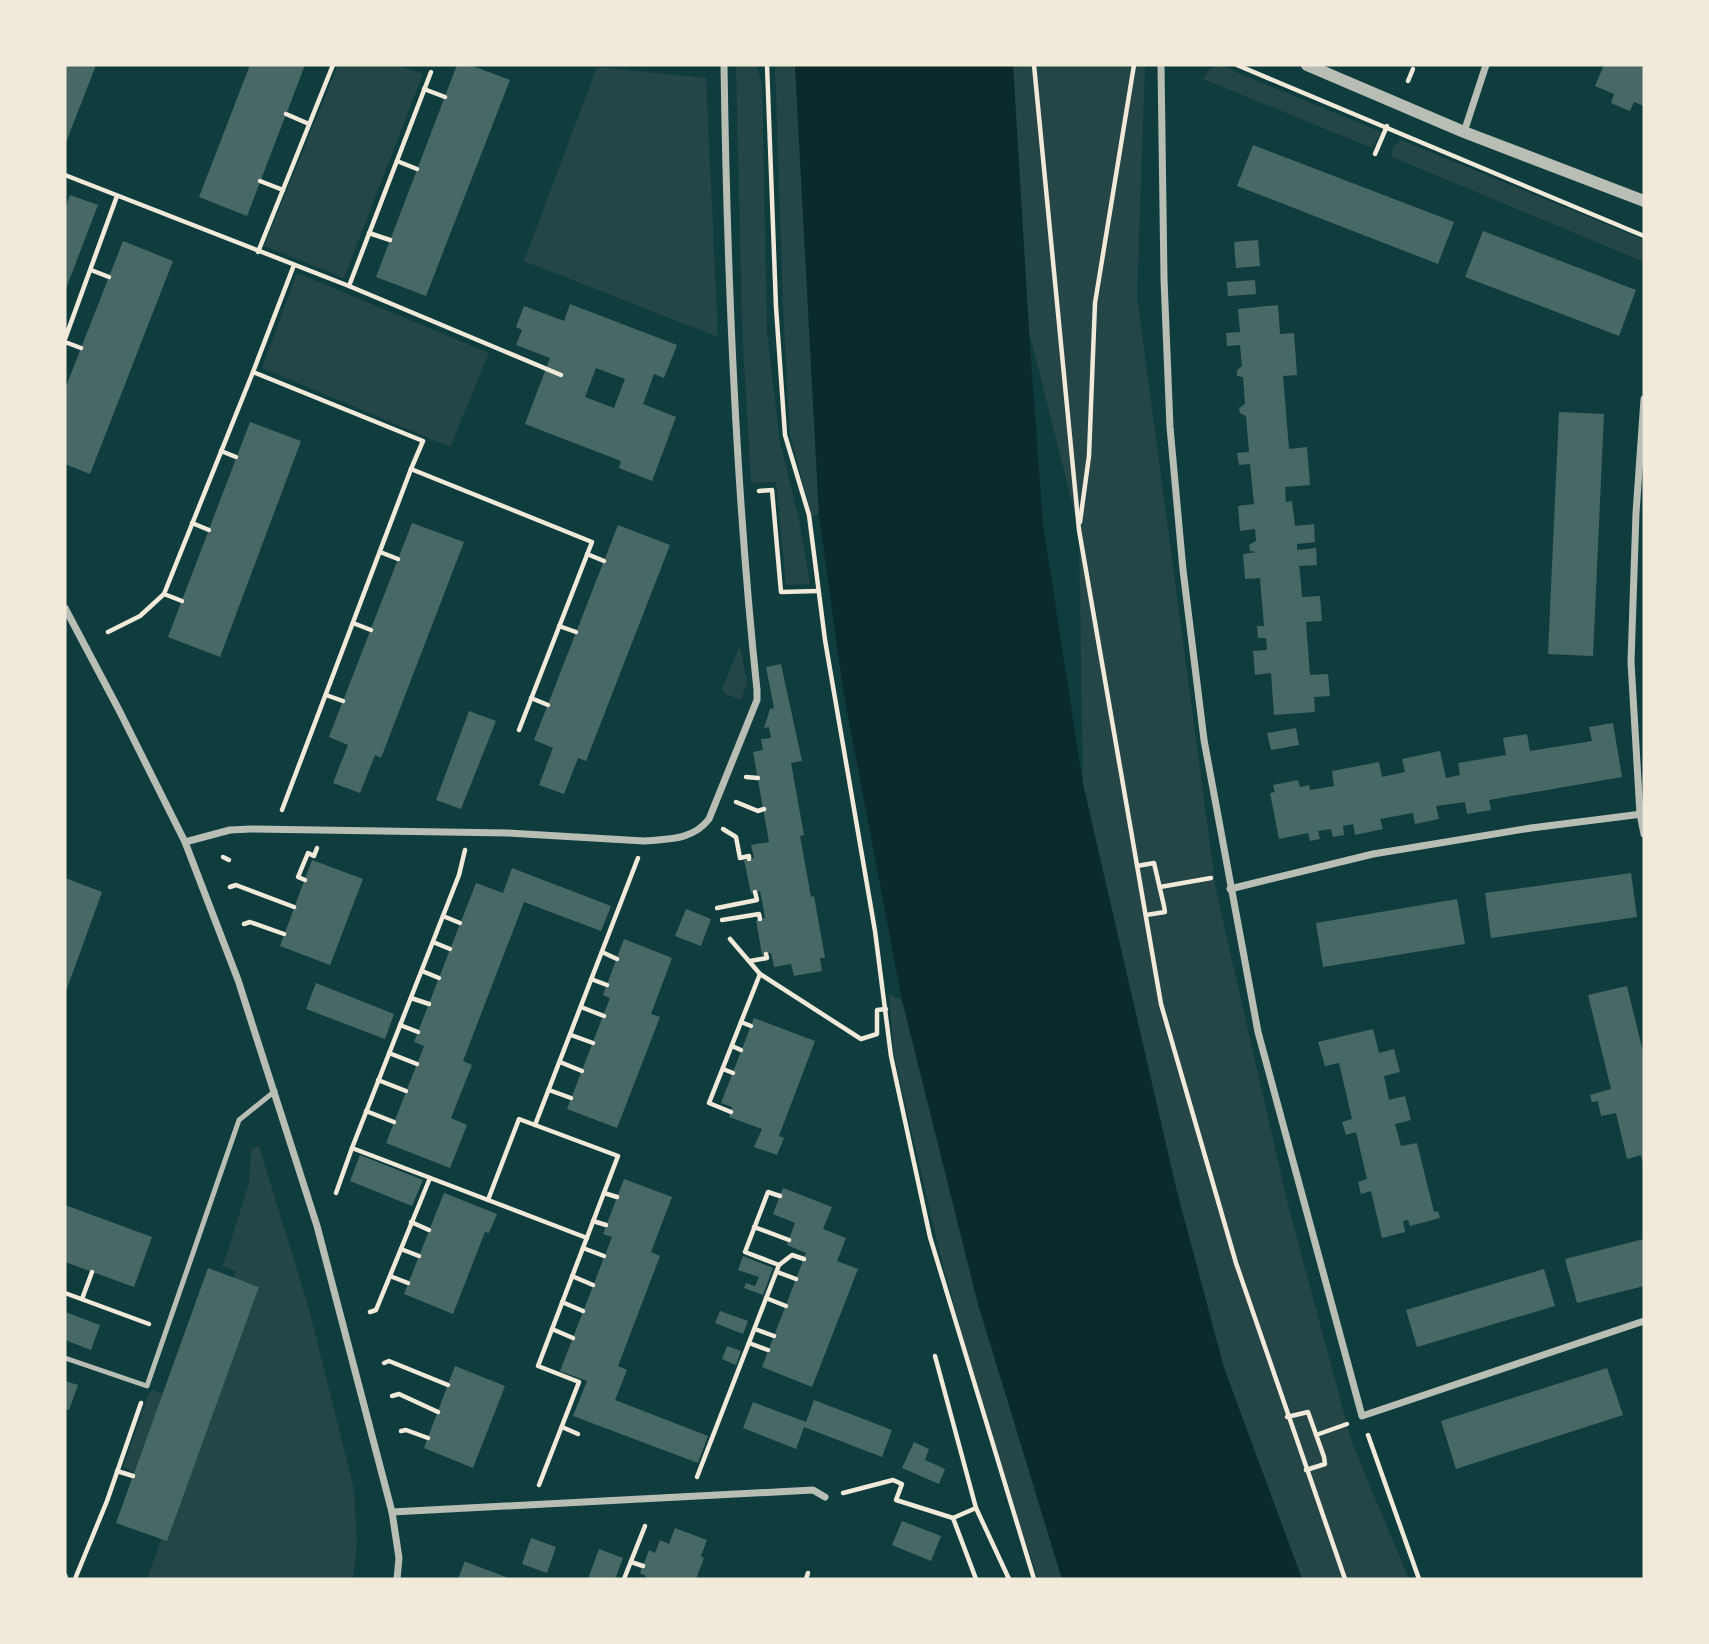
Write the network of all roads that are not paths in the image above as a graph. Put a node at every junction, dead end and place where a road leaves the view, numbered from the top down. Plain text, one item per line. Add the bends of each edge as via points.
1 (724, 65) edge
2 (1161, 65) edge
3 (1307, 65) edge
4 (1486, 65) edge
5 (1464, 131) junction
6 (1644, 201) edge
7 (1644, 399) edge
8 (65, 608) edge
9 (1642, 814) edge
10 (1644, 834) edge
11 (185, 842) junction
12 (1230, 889) junction
13 (275, 1091) junction
14 (1644, 1321) edge
15 (65, 1358) edge
16 (825, 1497) road end
17 (392, 1512) junction
18 (397, 1579) edge

1 - 11 street via 727,266 757,700 709,819 687,835 644,841 508,832 251,829
2 - 12 street via 1170,427 1204,740
3 - 5 street
4 - 5 street
5 - 6 street
7 - 9 street via 1631,662
8 - 11 street
9 - 10 street
9 - 12 street via 1373,854
11 - 13 street
12 - 14 street via 1258,1032 1362,1416
13 - 15 lane via 239,1120 147,1386
13 - 17 street via 317,1226
16 - 17 street via 813,1490
17 - 18 street via 399,1558

